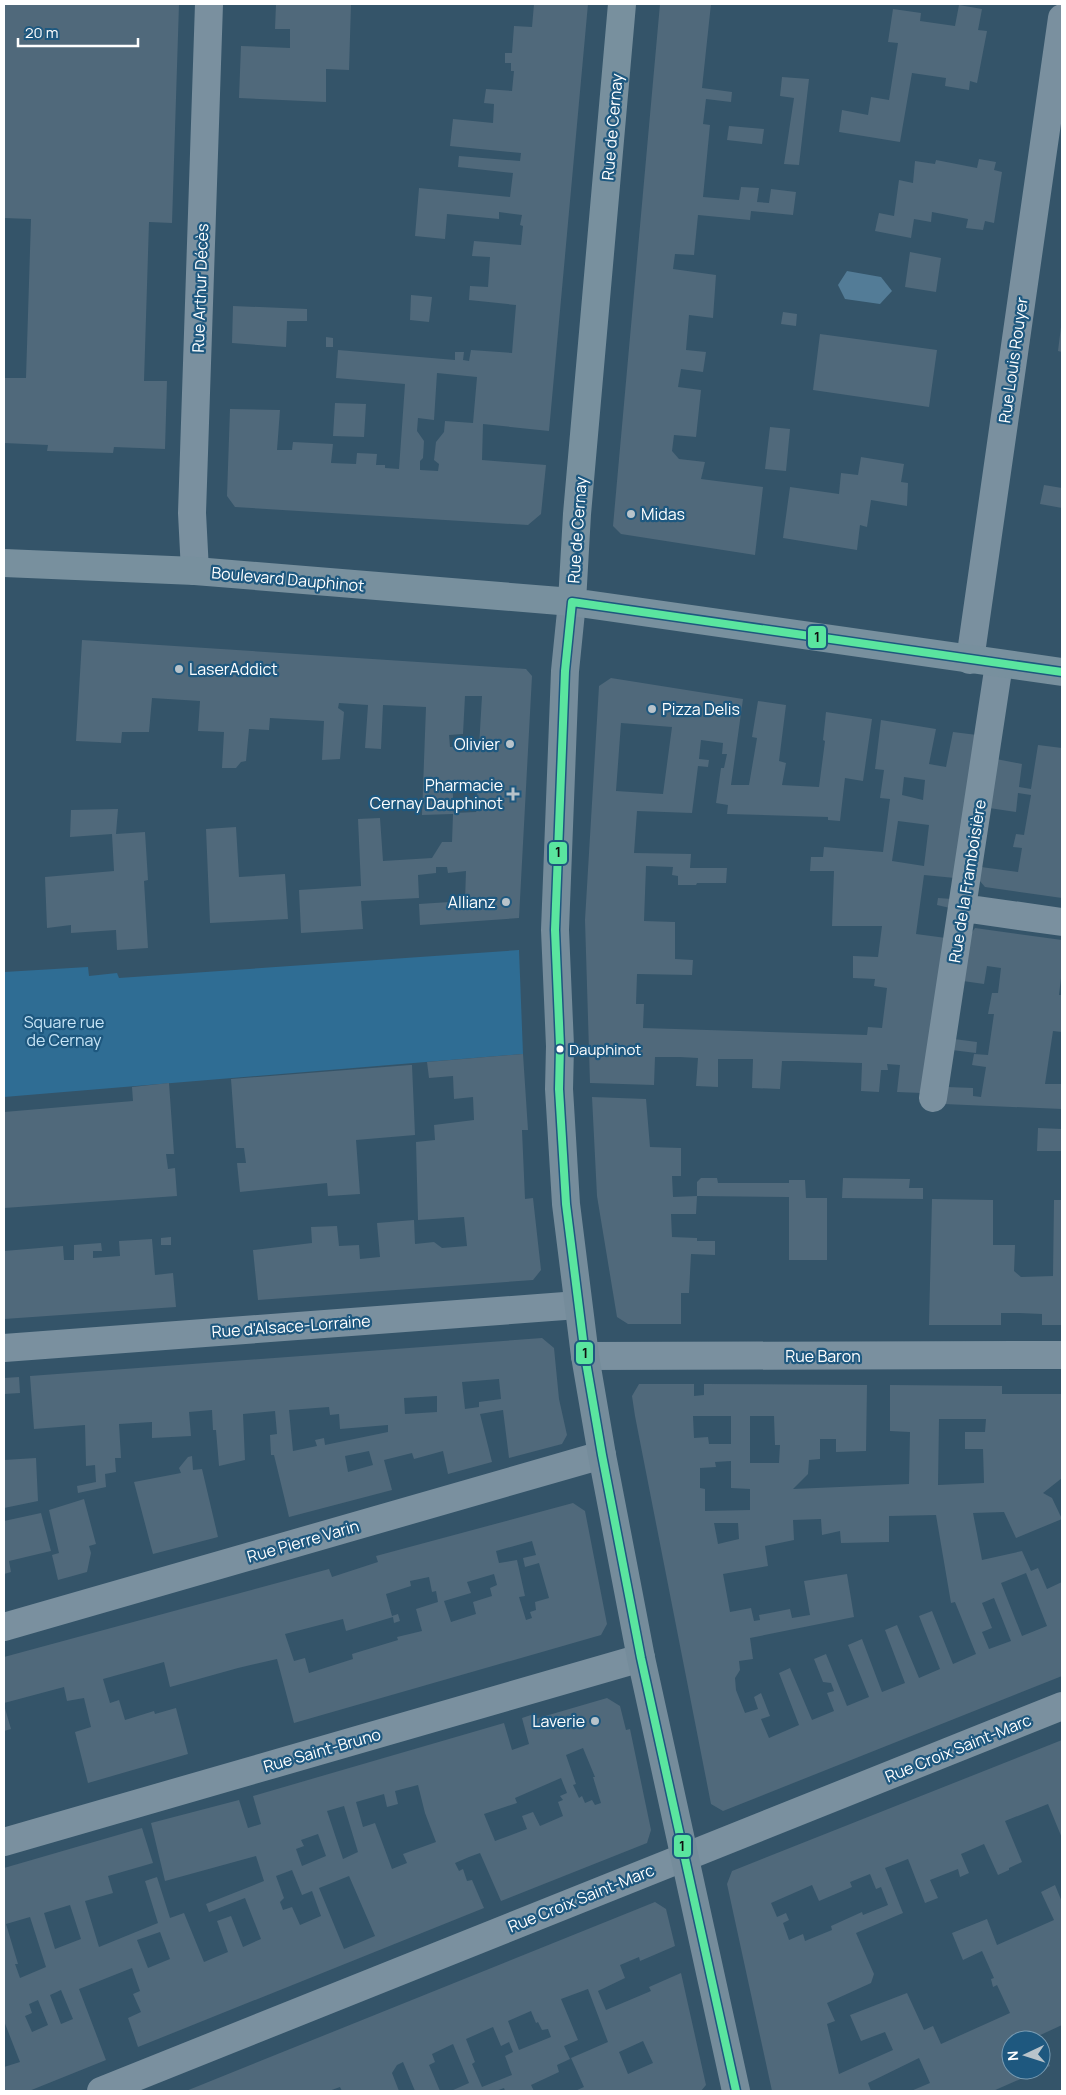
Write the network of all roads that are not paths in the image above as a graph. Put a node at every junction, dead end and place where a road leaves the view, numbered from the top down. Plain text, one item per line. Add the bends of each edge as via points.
1 (209, 4) edge
2 (622, 4) edge
3 (1062, 18) edge
4 (1059, 60) edge
5 (4, 563) edge
6 (195, 571) junction
7 (572, 602) junction
8 (970, 660) junction
9 (999, 664) junction
10 (1062, 672) edge
11 (963, 908) junction
12 (1062, 922) edge
13 (933, 1098) dead end
14 (578, 1305) junction
15 (4, 1348) edge
16 (1062, 1355) edge
17 (585, 1356) junction
18 (602, 1455) junction
19 (4, 1627) edge
20 (641, 1658) junction
21 (1062, 1706) edge
22 (4, 1842) edge
23 (684, 1857) junction
24 (101, 2091) edge
25 (736, 2091) edge

1 - 6 street, Rue Arthur Décès via 192,513
2 - 7 main road, Rue de Cernay
3 - 4 street, Rue Louis Rouyer
4 - 8 street, Rue Louis Rouyer
5 - 6 main road, Boulevard Dauphinot
6 - 7 main road, Boulevard Dauphinot
7 - 8 main road, Boulevard Dauphinot
7 - 14 main road, Rue de Cernay via 555,930 566,1204
8 - 9 main road, Boulevard Dauphinot
9 - 10 main road, Boulevard Dauphinot
9 - 11 street, Rue de la Framboisière
11 - 12 street
11 - 13 street, Rue de la Framboisière
14 - 15 street, Rue d'Alsace-Lorraine
14 - 17 main road, Rue de Cernay
16 - 17 street, Rue Baron
17 - 18 main road, Rue de Cernay
18 - 19 street, Rue Pierre Varin
18 - 20 main road, Rue de Cernay
20 - 22 street, Rue Saint-Bruno
20 - 23 main road, Rue de Cernay
21 - 23 street, Rue Croix Saint-Marc
23 - 24 street, Rue Croix Saint-Marc
23 - 25 main road, Rue de Cernay

